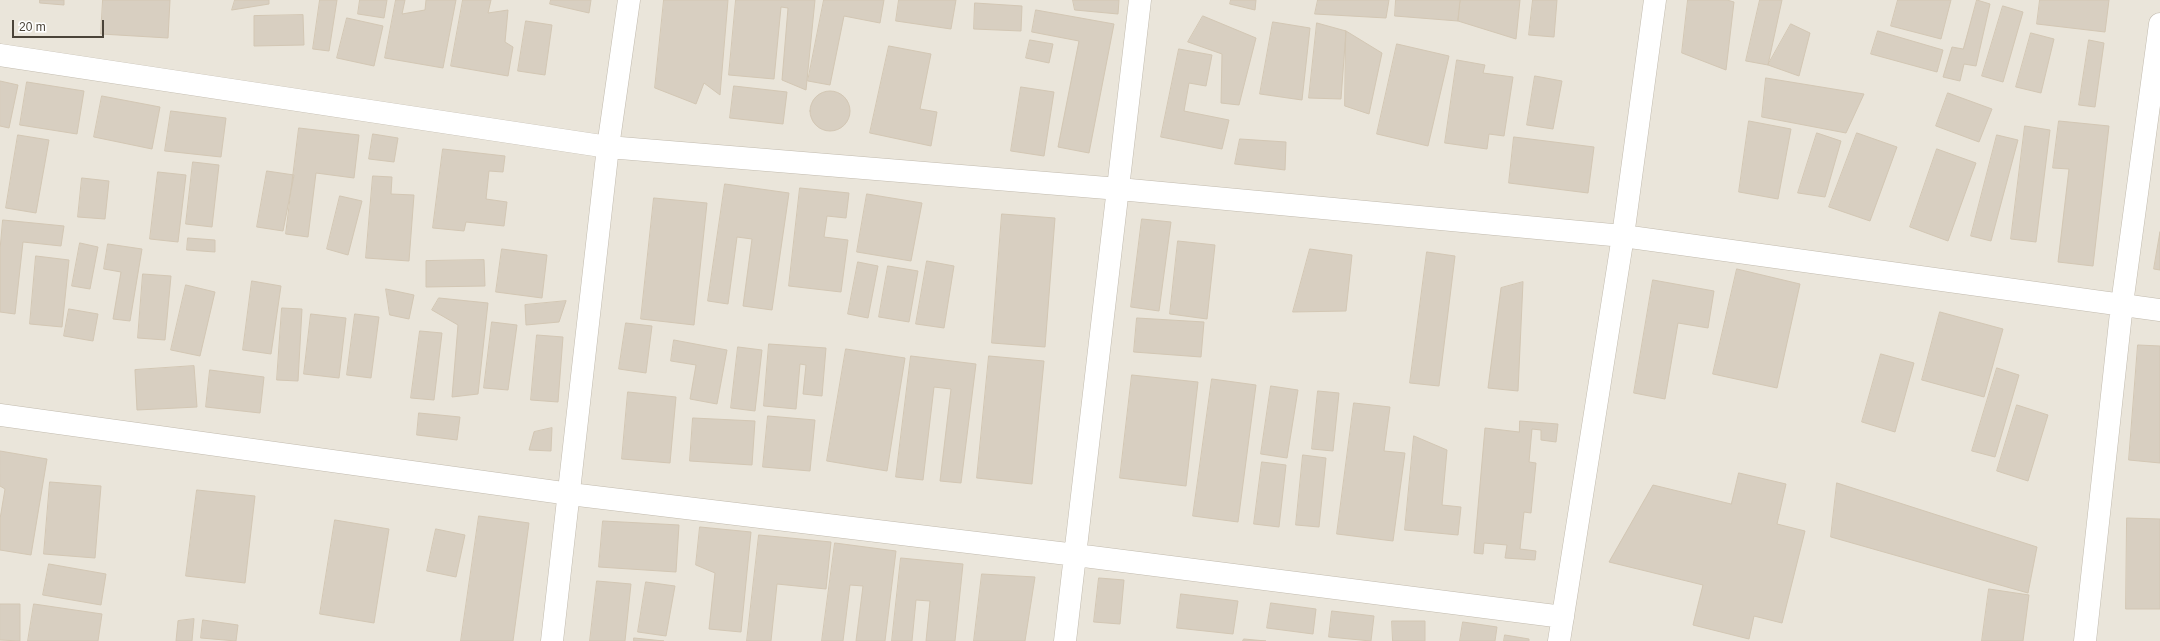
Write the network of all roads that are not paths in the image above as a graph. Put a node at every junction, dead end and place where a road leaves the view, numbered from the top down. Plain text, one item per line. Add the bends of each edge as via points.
1 (630, 0) edge
2 (1140, 0) edge
3 (1655, 0) edge
4 (2160, 24) edge
5 (0, 55) edge
6 (608, 146) junction
7 (1119, 189) junction
8 (1623, 236) junction
9 (2122, 304) junction
10 (2160, 310) edge
11 (0, 415) edge
12 (570, 494) junction
13 (1076, 555) junction
14 (1563, 616) junction
15 (552, 641) edge
16 (1065, 641) edge
17 (1559, 641) edge
18 (2085, 641) edge

1 - 6 street
2 - 7 street
3 - 8 street
4 - 9 street
5 - 6 street
6 - 7 street
6 - 12 street
7 - 8 street
7 - 13 street
8 - 9 street
8 - 14 street
9 - 10 street
9 - 18 street
11 - 12 street
12 - 13 street
12 - 15 street
13 - 14 street
13 - 16 street
14 - 17 street

